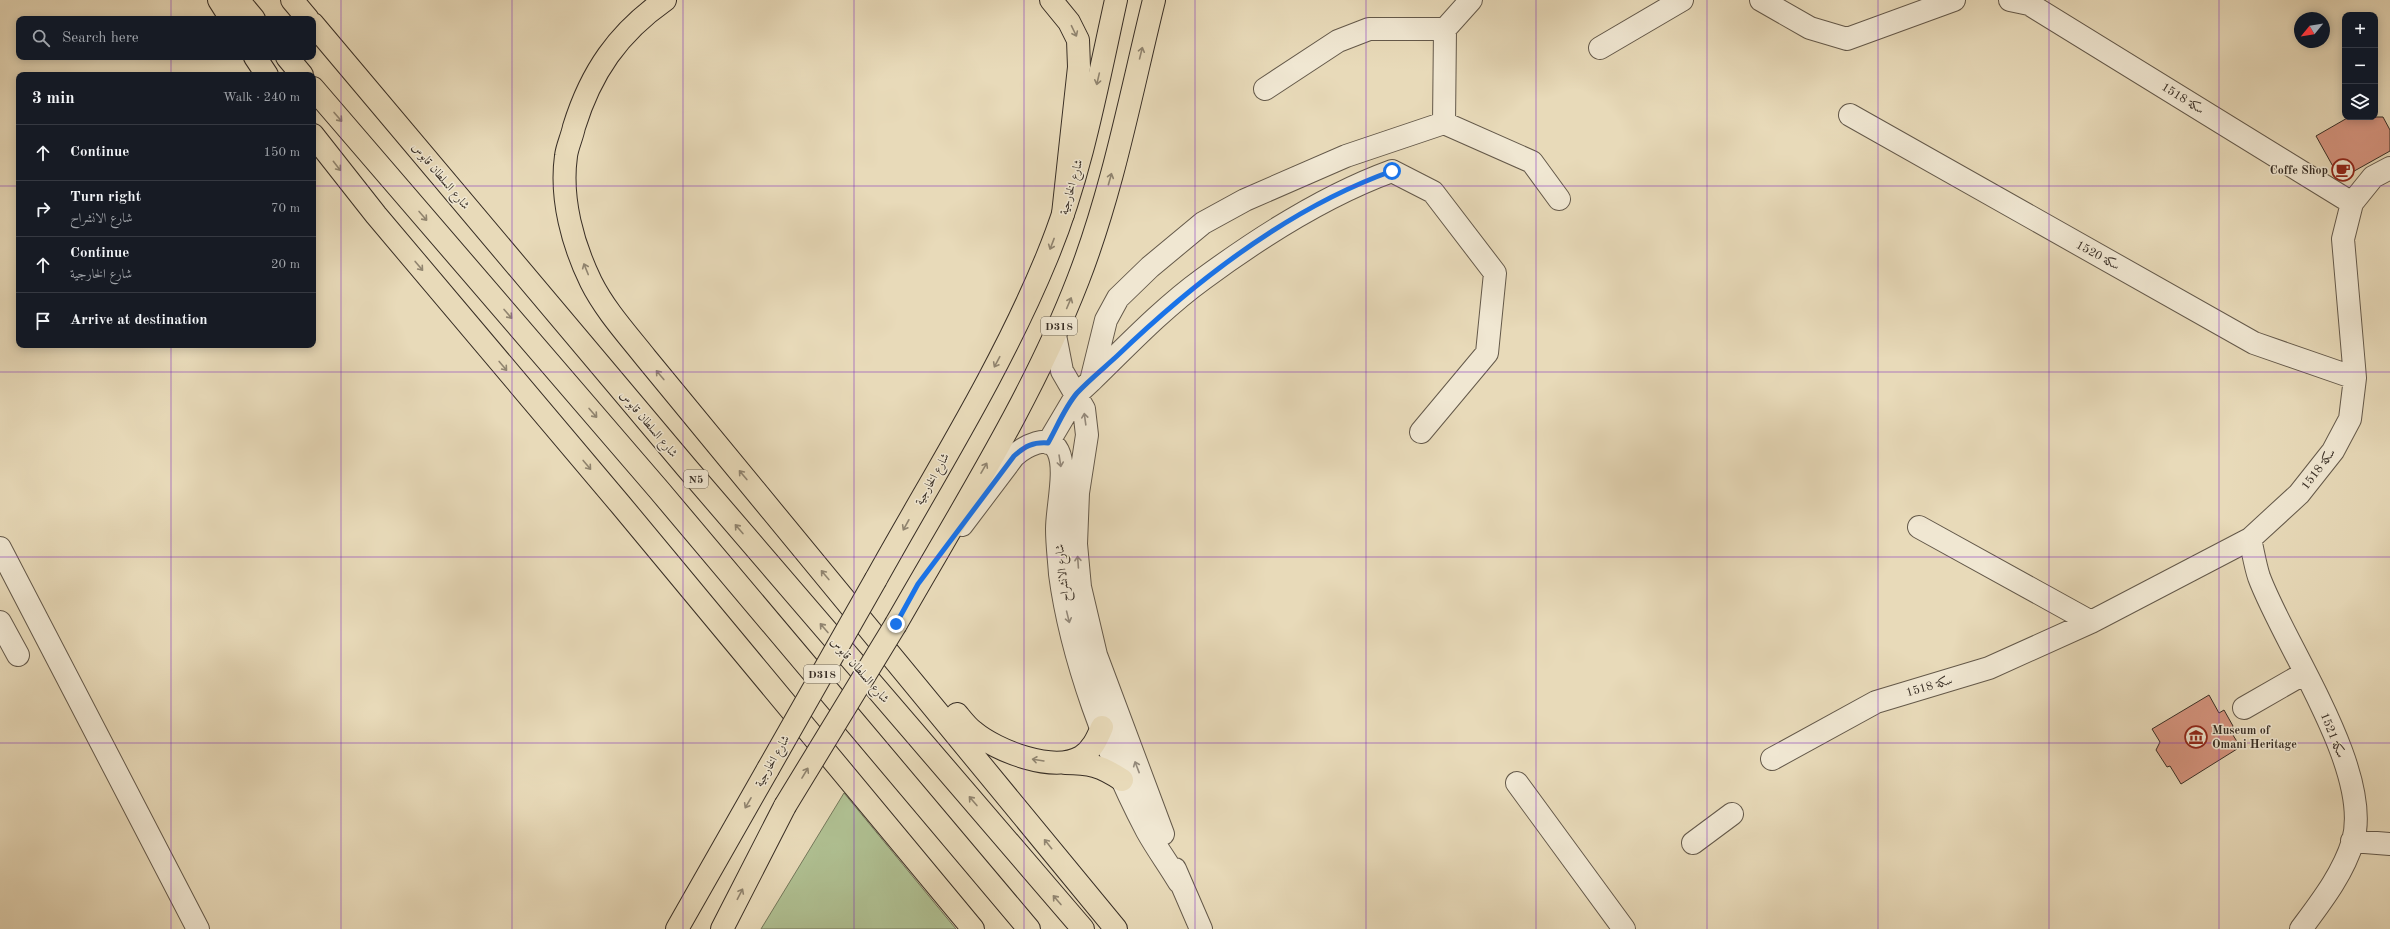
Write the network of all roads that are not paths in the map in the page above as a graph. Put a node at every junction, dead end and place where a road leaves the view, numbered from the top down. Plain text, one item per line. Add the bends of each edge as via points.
1 (219, 0) edge
2 (238, 0) edge
3 (292, 0) edge
4 (665, 0) edge
5 (1051, 0) edge
6 (1116, 0) edge
7 (1154, 0) edge
8 (1471, 0) edge
9 (1682, 0) edge
10 (1761, 0) edge
11 (1954, 0) edge
12 (2010, 0) edge
13 (229, 16) edge
14 (251, 16) edge
15 (305, 16) edge
16 (316, 28) edge
17 (1445, 29) junction
18 (1600, 48) dead end
19 (257, 60) edge
20 (290, 60) edge
21 (265, 72) edge
22 (300, 72) edge
23 (1265, 89) dead end
24 (316, 91) edge
25 (1850, 114) dead end
26 (1444, 123) junction
27 (316, 139) edge
28 (2390, 168) edge
29 (1559, 199) dead end
30 (2352, 203) junction
31 (1063, 214) junction
32 (1055, 335) junction
33 (2355, 378) junction
34 (1084, 387) junction
35 (1421, 432) dead end
36 (1048, 443) junction
37 (1918, 527) dead end
38 (2250, 539) junction
39 (0, 548) edge
40 (918, 584) junction
41 (850, 605) junction
42 (0, 622) edge
43 (2091, 622) junction
44 (18, 656) dead end
45 (2305, 673) junction
46 (2244, 708) dead end
47 (1102, 727) junction
48 (1772, 759) dead end
49 (1066, 763) junction
50 (1122, 780) junction
51 (1518, 783) dead end
52 (1732, 814) dead end
53 (1161, 830) junction
54 (2352, 841) junction
55 (1692, 843) dead end
56 (2390, 844) edge
57 (1179, 882) junction
58 (198, 929) edge
59 (677, 929) edge
60 (722, 929) edge
61 (973, 929) edge
62 (1029, 929) edge
63 (1083, 929) edge
64 (1116, 929) edge
65 (1201, 929) edge
66 (1624, 929) edge
67 (2301, 929) edge

1 - 13 main road
2 - 14 main road
3 - 15 main road
41 -> 4 main road via 616,322 592,283 572,234 566,196 566,156 583,97 612,47 648,12
5 -> 31 main road via 1069,22 1078,40 1079,67
6 -> 31 main road, شارع الخارجية / D318 via 1078,166
32 -> 7 main road, D318 via 1079,279 1100,213
8 - 17 street
9 - 18 street
10 - 11 street via 1810,28 1847,39
12 - 30 street, سكة 1518 via 2029,4
63 -> 16 main road, شارع السلطان قابوس / N5 via 682,462
17 - 23 street via 1369,29 1338,41
17 - 26 street
19 - 21 main road
20 - 22 main road
24 -> 62 main road via 659,490
25 - 33 street, سكة 1520 via 2254,343
26 - 29 street via 1532,162
26 - 34 street via 1346,156 1245,200 1203,223 1150,267 1118,298 1106,320
27 -> 61 main road via 376,215
28 - 30 street, سكة 1518 via 2373,177
30 - 33 street, سكة 1518 via 2343,239
31 -> 59 main road, شارع الخارجية / D318, bridge via 1018,321 876,579
32 - 34 street, شارع الانشراح via 1062,371
40 -> 32 main road, D318 via 1039,372
33 - 38 street, سكة 1518 via 2350,419 2333,451 2299,494
34 - 35 street via 1150,324 1203,279 1299,215 1358,184 1392,171 1433,192 1495,273 1487,353
34 - 36 street
53 -> 34 street, شارع الانشراح via 1096,655 1080,587 1076,544 1078,493 1087,435
36 - 40 street via 1037,442 1024,447 1014,456
36 -> 47 street, شارع الانشراح via 1058,449 1061,462 1058,529 1060,574 1067,613 1084,677
37 - 43 street
38 - 43 street, سكة 1518
38 - 45 street, سكة 1521 via 2259,577
39 - 58 street
60 -> 40 main road, D318, bridge via 784,806
49 -> 41 main road via 1037,760 1008,752 974,732 911,663
64 -> 41 main road
42 - 44 street
43 - 48 street, سكة 1518 via 1989,668 1876,702
45 - 46 street
45 - 54 street, سكة 1521 via 2348,773 2357,812
47 - 49 main road via 1093,746 1081,757
47 - 50 street, شارع الانشراح
49 - 50 main road via 1089,763 1105,768
50 - 53 street via 1140,795
50 - 57 street, شارع الانشراح via 1148,832
51 - 66 street
52 - 55 street
53 - 57 street, شارع الانشراح
54 - 56 street
54 - 67 street, سكة 1521 via 2332,887
57 - 65 street, شارع الانشراح

